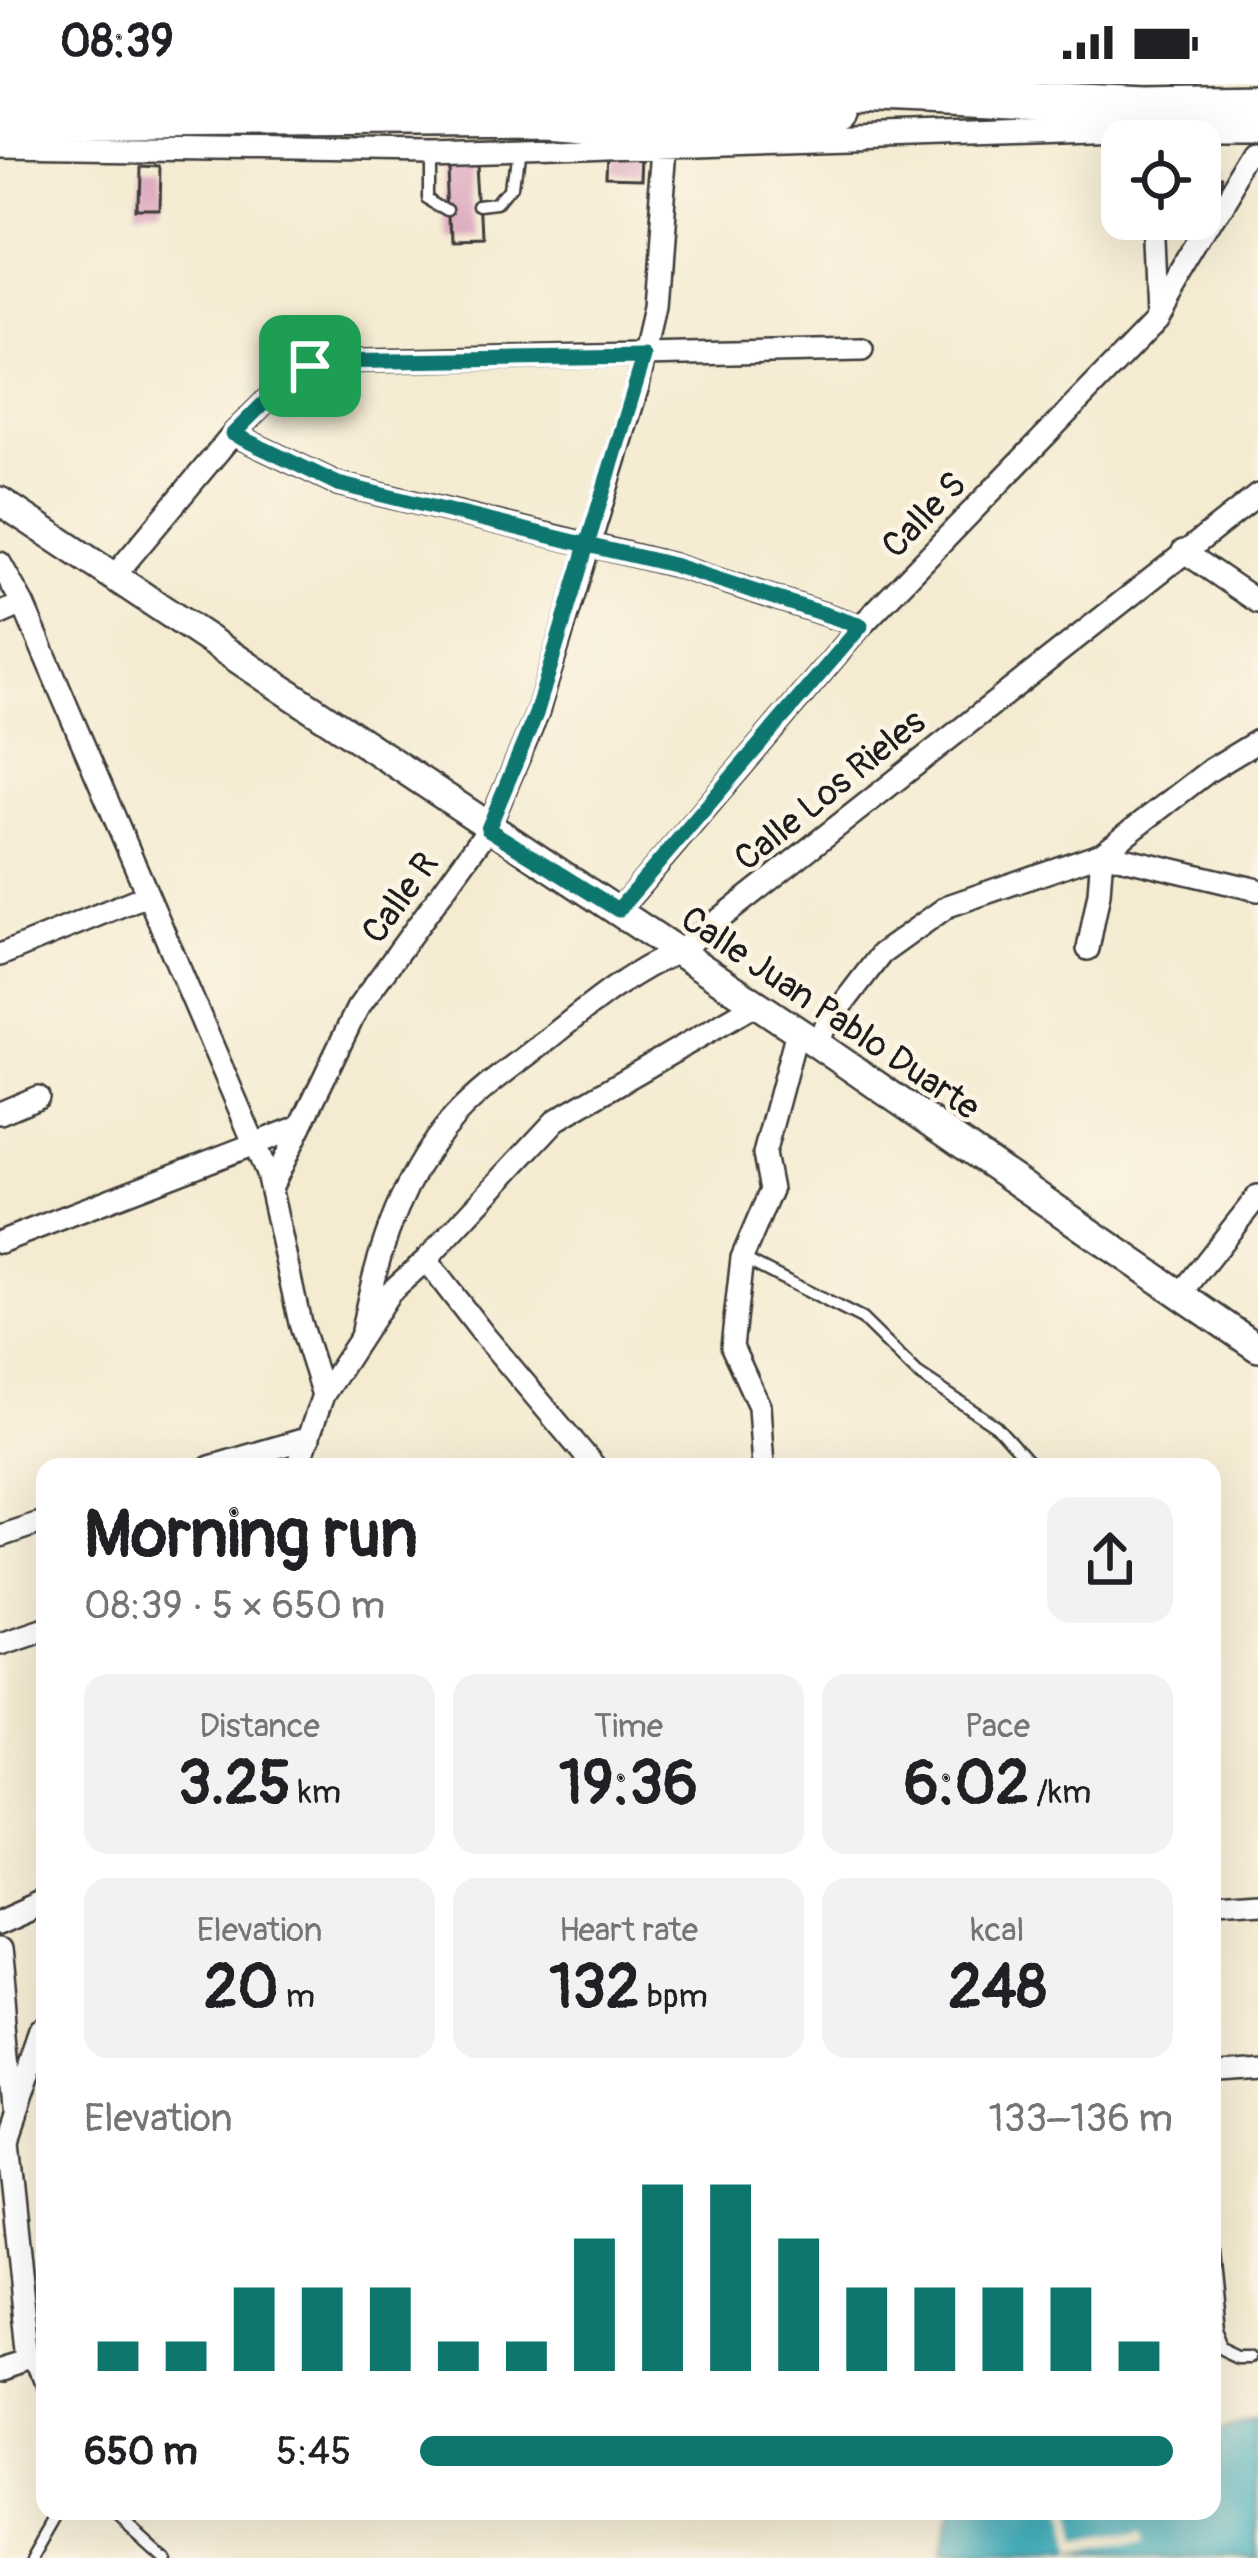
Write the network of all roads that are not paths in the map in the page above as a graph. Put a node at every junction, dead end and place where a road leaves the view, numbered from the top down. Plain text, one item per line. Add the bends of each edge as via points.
1 (694, 87) edge
2 (0, 88) edge
3 (909, 97) junction
4 (1258, 105) edge
5 (0, 118) edge
6 (1106, 120) edge
7 (1176, 120) edge
8 (1101, 127) edge
9 (1221, 127) edge
10 (1258, 128) edge
11 (0, 146) edge
12 (666, 146) junction
13 (516, 148) junction
14 (430, 152) junction
15 (1258, 152) edge
16 (452, 208) dead end
17 (482, 208) dead end
18 (1154, 240) edge
19 (1157, 320) junction
20 (862, 350) dead end
21 (644, 357) junction
22 (233, 434) junction
23 (1258, 495) edge
24 (0, 501) edge
25 (587, 545) junction
26 (1183, 551) junction
27 (0, 563) edge
28 (115, 575) junction
29 (1258, 602) edge
30 (23, 604) junction
31 (0, 614) edge
32 (861, 626) junction
33 (1258, 740) edge
34 (488, 829) junction
35 (1102, 853) junction
36 (1258, 890) edge
37 (147, 895) junction
38 (618, 910) junction
39 (1088, 950) dead end
40 (678, 952) junction
41 (0, 955) edge
42 (754, 1005) junction
43 (805, 1037) junction
44 (38, 1097) dead end
45 (0, 1112) edge
46 (301, 1126) junction
47 (254, 1143) junction
48 (271, 1188) junction
49 (1258, 1196) edge
50 (0, 1242) edge
51 (742, 1258) junction
52 (426, 1260) junction
53 (1180, 1295) junction
54 (362, 1330) junction
55 (1258, 1347) edge
56 (323, 1395) junction
57 (309, 1438) junction
58 (241, 1458) edge
59 (301, 1458) edge
60 (587, 1458) edge
61 (763, 1458) edge
62 (1026, 1458) edge
63 (36, 1524) edge
64 (0, 1536) edge
65 (36, 1631) edge
66 (0, 1643) edge
67 (36, 1904) edge
68 (1258, 1908) edge
69 (1221, 1910) edge
70 (0, 1920) edge
71 (0, 1946) edge
72 (36, 2055) edge
73 (1258, 2067) edge
74 (1221, 2069) edge
75 (15, 2116) junction
76 (4, 2158) edge
77 (1221, 2341) edge
78 (36, 2354) edge
79 (1258, 2359) edge
80 (36, 2360) edge
81 (0, 2369) edge
82 (54, 2520) edge
83 (122, 2520) edge
84 (32, 2558) edge
85 (164, 2558) edge

1 - 2 highway
1 - 3 highway
3 - 5 highway via 738,124 541,114
3 - 6 highway
4 - 7 highway
8 - 12 street
9 - 10 street
11 - 14 street
12 - 13 street
12 - 21 street, Calle R
13 - 14 street
13 - 17 lane via 511,191 499,206
14 - 16 lane via 430,195
15 - 19 street, Calle S
18 - 19 street
19 - 32 street, Calle S
20 - 21 street
21 - 22 street via 322,362 296,371
21 - 25 street, Calle R
22 - 25 street via 338,484
22 - 28 street
23 - 26 street, Calle Los Rieles
24 - 28 street, Calle Juan Pablo Duarte
25 - 32 street
25 - 34 street, Calle R via 536,714
26 - 29 street
26 - 40 street, Calle Los Rieles
27 - 30 street
28 - 34 street, Calle Juan Pablo Duarte
30 - 31 street
30 - 37 street
32 - 38 street, Calle S
33 - 35 street
34 - 38 street, Calle Juan Pablo Duarte
34 - 46 street, Calle R via 357,1009
35 - 36 street
35 - 39 street
35 - 43 street via 948,906 881,954
37 - 41 street
37 - 47 street
38 - 40 street, Calle Juan Pablo Duarte
40 - 42 street, Calle Juan Pablo Duarte
40 - 54 street, Calle Los Rieles via 592,1004 457,1113 391,1222
42 - 43 street, Calle Juan Pablo Duarte
42 - 52 street via 556,1120
43 - 51 street via 764,1154 771,1190
43 - 53 street, Calle Juan Pablo Duarte
44 - 45 street
46 - 47 street
46 - 48 street, Calle R
47 - 48 street
47 - 50 street
48 - 56 street
49 - 53 street
51 - 61 street via 732,1347 759,1406
51 - 62 lane via 862,1319
52 - 54 street
52 - 60 street
53 - 55 street, Calle Juan Pablo Duarte
54 - 56 street
56 - 57 street
57 - 58 street
57 - 59 street
63 - 64 street
65 - 66 street
67 - 70 street
68 - 69 street
71 - 75 street
72 - 75 street
73 - 74 street
75 - 76 street
76 - 78 street
77 - 79 lane
80 - 81 street
82 - 84 lane
83 - 85 lane

